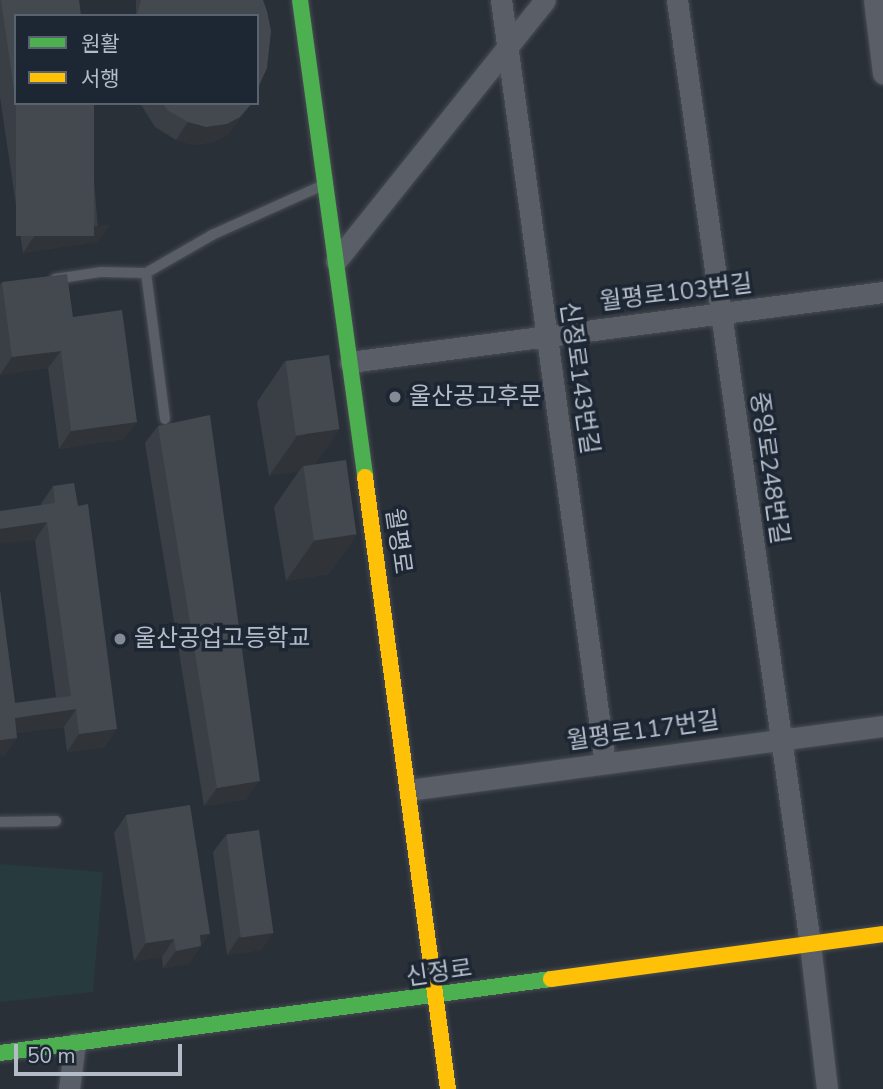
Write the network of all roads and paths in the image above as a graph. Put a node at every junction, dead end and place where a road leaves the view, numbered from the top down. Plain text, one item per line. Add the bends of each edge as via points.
1 (300, 0) edge
2 (501, 0) edge
3 (545, 0) edge
4 (677, 0) edge
5 (874, 0) edge
6 (507, 45) junction
7 (883, 73) edge
8 (325, 184) junction
9 (336, 261) junction
10 (146, 273) junction
11 (38, 281) edge
12 (883, 292) edge
13 (721, 314) junction
14 (547, 337) junction
15 (350, 362) junction
16 (165, 419) dead end
17 (883, 726) edge
18 (781, 739) junction
19 (605, 763) junction
20 (409, 790) junction
21 (56, 821) dead end
22 (0, 822) edge
23 (883, 934) edge
24 (810, 944) junction
25 (438, 996) junction
26 (75, 1043) junction
27 (0, 1053) edge
28 (69, 1089) edge
29 (448, 1089) edge
30 (827, 1089) edge

1 - 8 main road, 월평로
2 - 6 street, 신정로143번길
3 - 6 street
4 - 13 street, 중앙로248번길
5 - 7 street
6 - 9 street
6 - 14 street, 신정로143번길
8 - 9 main road, 월평로
8 - 10 lane via 212,234
9 - 15 main road, 월평로
10 - 11 lane via 101,272
10 - 16 lane
12 - 13 street, 월평로103번길
13 - 14 street, 월평로103번길
13 - 18 street, 중앙로248번길
14 - 15 street, 월평로103번길
14 - 19 street, 신정로143번길
15 - 20 main road, 월평로
17 - 18 street, 월평로117번길
18 - 19 street, 월평로117번길
18 - 24 street, 중앙로248번길
19 - 20 street, 월평로117번길
20 - 25 main road, 월평로
21 - 22 lane
23 - 24 main road, 신정로
24 - 25 main road, 신정로
24 - 30 street, 중앙로248번길
25 - 26 main road, 신정로
25 - 29 main road, 월평로
26 - 27 main road, 신정로
26 - 28 street

